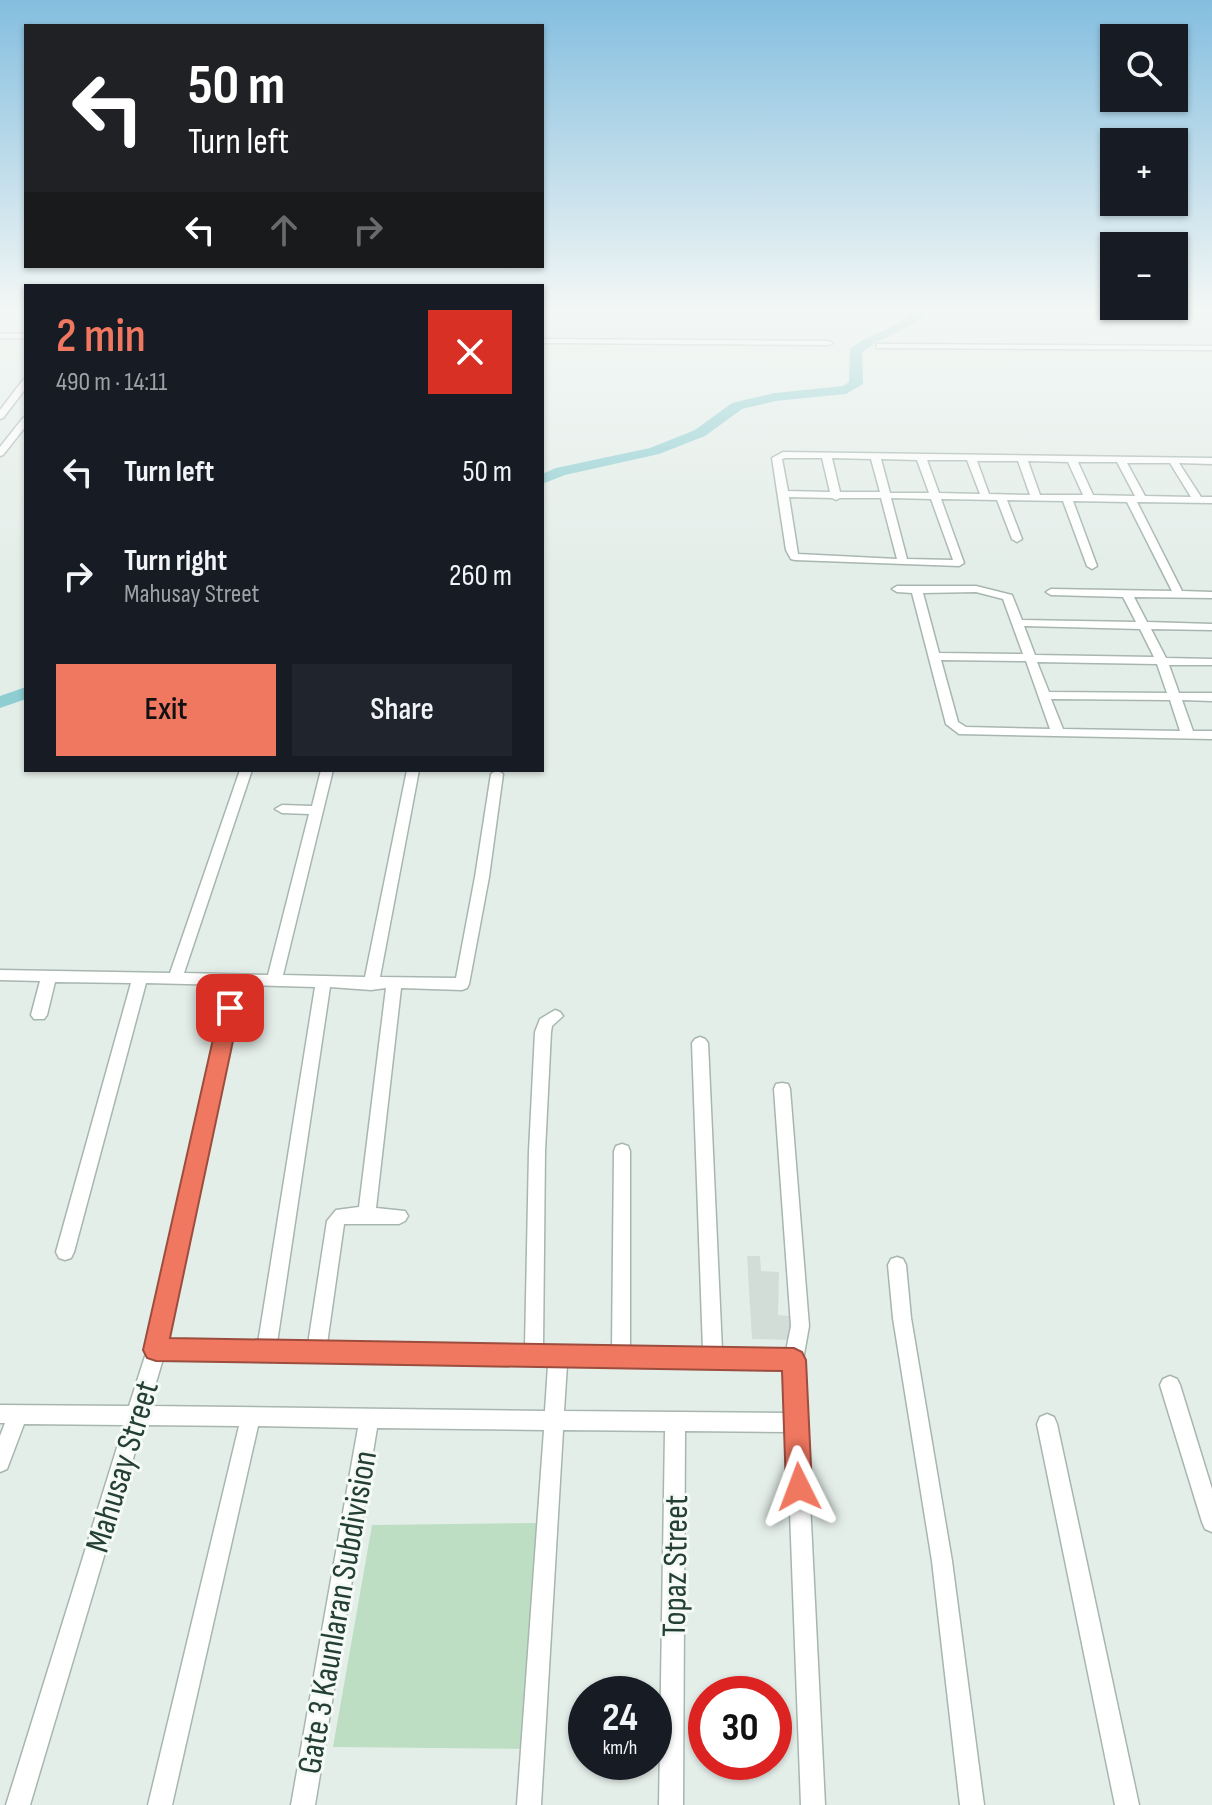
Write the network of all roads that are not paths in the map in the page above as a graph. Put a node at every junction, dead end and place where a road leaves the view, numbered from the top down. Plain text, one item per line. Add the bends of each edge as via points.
1 (17, 394) edge
2 (1, 415) edge
3 (24, 417) edge
4 (24, 420) edge
5 (0, 453) edge
6 (826, 455) junction
7 (875, 456) junction
8 (921, 457) junction
9 (971, 458) junction
10 (1022, 458) junction
11 (1071, 458) junction
12 (1120, 459) junction
13 (1172, 459) junction
14 (1212, 461) edge
15 (784, 494) junction
16 (836, 497) junction
17 (886, 497) junction
18 (934, 498) junction
19 (986, 498) junction
20 (1001, 498) junction
21 (1037, 499) junction
22 (1067, 499) junction
23 (1090, 499) junction
24 (1136, 500) junction
25 (1198, 500) junction
26 (1212, 500) edge
27 (1017, 539) dead end
28 (903, 562) junction
29 (959, 563) junction
30 (1092, 566) dead end
31 (897, 589) dead end
32 (917, 590) junction
33 (967, 590) junction
34 (1051, 592) dead end
35 (1127, 594) junction
36 (1179, 595) junction
37 (1212, 595) edge
38 (1019, 623) junction
39 (1143, 626) junction
40 (1212, 627) edge
41 (935, 656) junction
42 (1031, 658) junction
43 (1162, 661) junction
44 (1212, 662) edge
45 (1044, 695) junction
46 (1176, 696) junction
47 (1212, 697) edge
48 (1058, 733) junction
49 (1188, 735) junction
50 (1212, 735) edge
51 (245, 772) edge
52 (326, 772) edge
53 (413, 772) edge
54 (497, 774) dead end
55 (282, 809) dead end
56 (317, 810) junction
57 (0, 975) edge
58 (49, 977) junction
59 (140, 979) junction
60 (175, 979) junction
61 (235, 982) junction
62 (274, 982) junction
63 (323, 983) junction
64 (371, 984) junction
65 (394, 985) junction
66 (39, 1015) dead end
67 (555, 1016) dead end
68 (700, 1043) dead end
69 (782, 1089) dead end
70 (622, 1151) dead end
71 (367, 1215) junction
72 (399, 1216) dead end
73 (65, 1252) dead end
74 (897, 1265) dead end
75 (156, 1350) junction
76 (266, 1352) junction
77 (316, 1352) junction
78 (534, 1357) junction
79 (558, 1357) junction
80 (621, 1358) junction
81 (713, 1359) junction
82 (794, 1360) junction
83 (1170, 1385) dead end
84 (9, 1414) edge
85 (137, 1417) junction
86 (250, 1419) junction
87 (369, 1420) junction
88 (554, 1421) junction
89 (675, 1423) junction
90 (796, 1423) junction
91 (1047, 1424) dead end
92 (0, 1462) edge
93 (1212, 1522) edge
94 (18, 1805) edge
95 (160, 1805) edge
96 (303, 1805) edge
97 (529, 1805) edge
98 (671, 1805) edge
99 (813, 1805) edge
100 (972, 1805) edge
101 (1127, 1805) edge

1 - 2 street
2 - 3 street
4 - 5 street
6 - 7 street
6 - 15 street via 777,458
6 - 16 street
7 - 8 street
7 - 17 street
8 - 9 street
8 - 18 street
9 - 10 street
9 - 19 street
10 - 11 street
10 - 21 street
11 - 12 street
11 - 23 street
12 - 13 street
12 - 24 street
13 - 14 street
13 - 25 street
15 - 16 street
15 - 28 street via 795,557
16 - 17 street
17 - 18 street
17 - 28 street
18 - 19 street
18 - 29 street
19 - 20 street
20 - 21 street
20 - 27 street
21 - 22 street
22 - 23 street
22 - 30 street
23 - 24 street
24 - 25 street
24 - 36 street
25 - 26 street
28 - 29 street
29 - 33 street
31 - 32 street
32 - 33 street
32 - 41 street
33 - 38 street via 1006,596
34 - 35 street
35 - 36 street
35 - 39 street
36 - 37 street
38 - 39 street
38 - 42 street
39 - 40 street
39 - 43 street
41 - 42 street
41 - 48 street via 957,728
42 - 43 street
42 - 45 street
43 - 44 street
43 - 46 street
45 - 46 street
45 - 48 street
46 - 47 street
46 - 49 street
48 - 49 street
49 - 50 street
51 - 60 street
52 - 56 street
53 - 64 street
54 - 65 street via 465,982
55 - 56 street
56 - 62 street
57 - 58 street
58 - 59 street
58 - 66 street
59 - 60 street
59 - 73 street
60 - 61 street
61 - 62 street
61 - 75 street, Mahusay Street
62 - 63 street
63 - 64 street
63 - 76 street
64 - 65 street
65 - 71 street
67 - 78 street via 544,1026
68 - 81 street
69 - 82 street via 800,1326
70 - 80 street
71 - 72 street
71 - 77 street via 342,1215 336,1221
74 - 100 street
75 - 76 street
75 - 85 street, Mahusay Street
76 - 77 street
77 - 78 street
78 - 79 street
79 - 80 street
79 - 88 street
80 - 81 street
81 - 82 street
82 - 90 street
83 - 93 street
84 - 85 street
84 - 92 street
85 - 86 street
85 - 94 street, Mahusay Street
86 - 87 street
86 - 95 street
87 - 88 street
87 - 96 street, Gate 3 Kaunlaran Subdivision
88 - 89 street
88 - 97 street
89 - 90 street
89 - 98 street, Topaz Street
90 - 99 street
91 - 101 street

